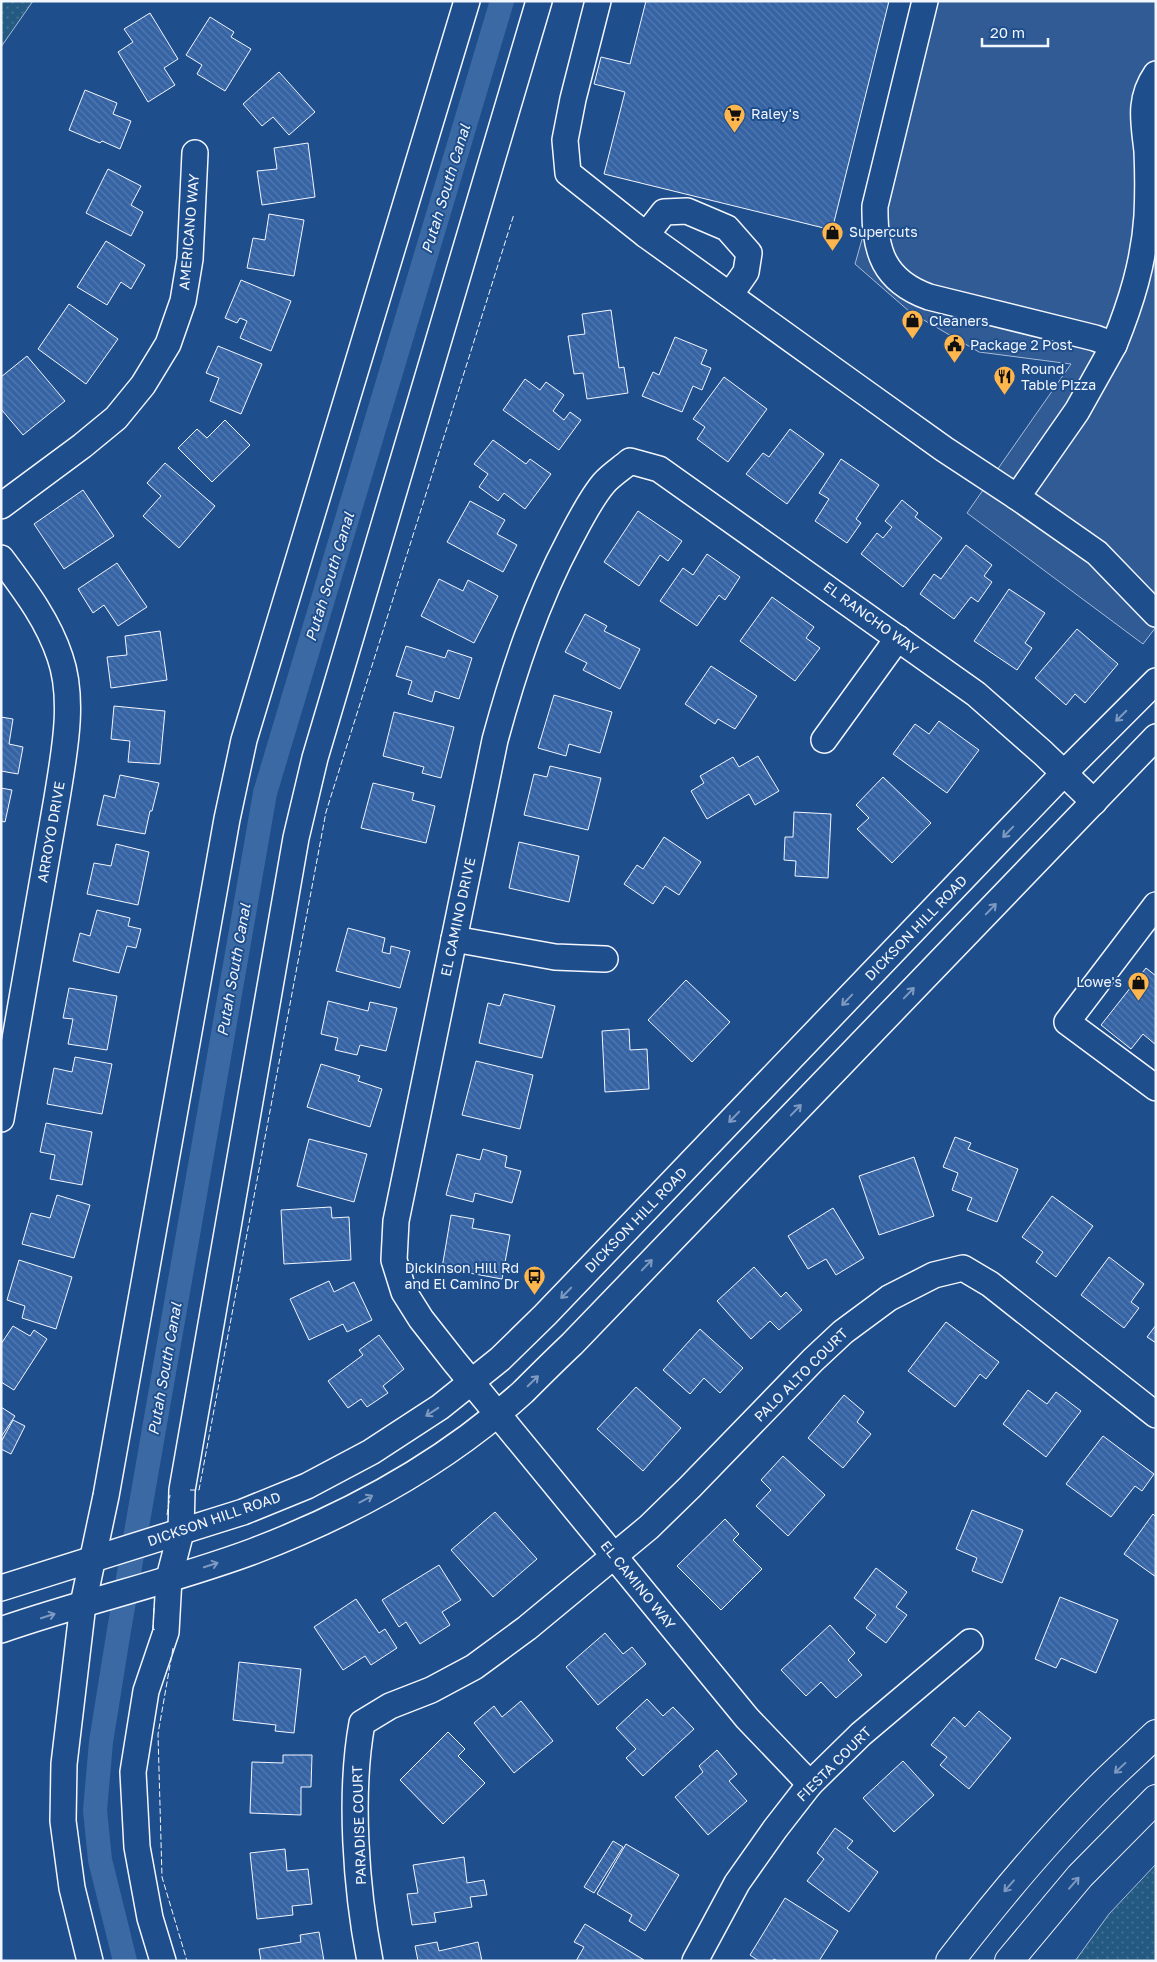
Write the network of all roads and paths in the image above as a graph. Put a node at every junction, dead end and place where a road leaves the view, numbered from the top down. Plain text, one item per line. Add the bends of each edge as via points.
1 (467, 1) edge
2 (539, 1) edge
3 (598, 1) edge
4 (925, 1) edge
5 (1156, 74) edge
6 (195, 153) dead end
7 (646, 235) junction
8 (1148, 271) edge
9 (730, 295) junction
10 (1114, 345) junction
11 (630, 461) joint
12 (1017, 497) junction
13 (1, 506) edge
14 (1, 558) edge
15 (1156, 614) edge
16 (898, 638) junction
17 (1156, 681) edge
18 (1156, 737) edge
19 (824, 740) dead end
20 (1064, 773) junction
21 (1094, 802) junction
22 (1156, 905) edge
23 (454, 939) junction
24 (605, 959) dead end
25 (1156, 1088) edge
26 (1, 1119) edge
27 (471, 1382) junction
28 (496, 1413) junction
29 (1156, 1415) edge
30 (182, 1532) junction
31 (103, 1556) junction
32 (614, 1556) junction
33 (159, 1581) junction
34 (1, 1588) edge
35 (94, 1601) junction
36 (1, 1630) edge
37 (970, 1642) dead end
38 (1156, 1734) edge
39 (810, 1784) junction
40 (1156, 1800) edge
41 (90, 1961) edge
42 (164, 1961) edge
43 (370, 1961) edge
44 (694, 1961) edge
45 (950, 1961) edge
46 (1009, 1961) edge

1 - 31 street via 244,740 202,952
2 - 30 street via 315,758 296,838 182,1490
3 - 7 street via 565,140 568,173
4 - 10 street via 875,206 880,255 894,276 912,291
5 - 8 street via 1150,82 1142,114 1148,183
6 - 13 street, AMERICANO WAY via 190,259 183,301 168,344 143,385 116,418
7 - 9 street
7 - 9 street via 664,212 687,211 727,228 749,253 746,272
8 - 10 street
9 - 12 street via 944,449
10 - 12 street via 1077,411
11 - 16 street, EL RANCHO WAY via 659,469
11 - 23 street, EL CAMINO DRIVE via 604,484 579,523 549,578 528,630 495,740
12 - 15 street via 1097,553
14 - 26 street, ARROYO DRIVE via 47,625 61,658 68,701 58,798
16 - 19 street
16 - 20 street, EL RANCHO WAY via 976,694
17 -> 20 street, DICKSON HILL ROAD
18 - 21 street
20 - 21 street, EL RANCHO WAY
20 -> 27 street, DICKSON HILL ROAD via 545,1315
28 -> 21 street via 572,1344
22 - 25 street via 1067,1022
23 - 24 street via 555,957
23 - 27 street, EL CAMINO DRIVE via 396,1221 394,1260 404,1292 421,1319
27 - 28 street, EL CAMINO WAY
27 -> 30 street, DICKSON HILL ROAD via 440,1407 371,1452 307,1486
28 - 32 street, EL CAMINO WAY
33 -> 28 street via 253,1551 323,1522 392,1486 463,1440
29 - 32 street, PALO ALTO COURT via 990,1284 964,1268 934,1275 889,1298 842,1332 690,1487
30 - 31 street, DICKSON HILL ROAD
30 - 33 street
31 - 34 street, DICKSON HILL ROAD
31 - 35 street
32 - 39 street, EL CAMINO WAY via 747,1718
32 - 43 street, PARADISE COURT via 474,1667 431,1690 390,1706 362,1723 355,1794 358,1866
33 - 35 street
33 - 42 street via 166,1632 146,1691 134,1772 137,1847 150,1918
36 -> 35 street
35 - 41 street via 64,1764 63,1821 72,1888
37 - 39 street, FIESTA COURT via 861,1734
38 -> 45 main road via 1100,1786 1046,1844
39 - 44 street, FIESTA COURT via 737,1883
46 -> 40 main road via 1080,1876

